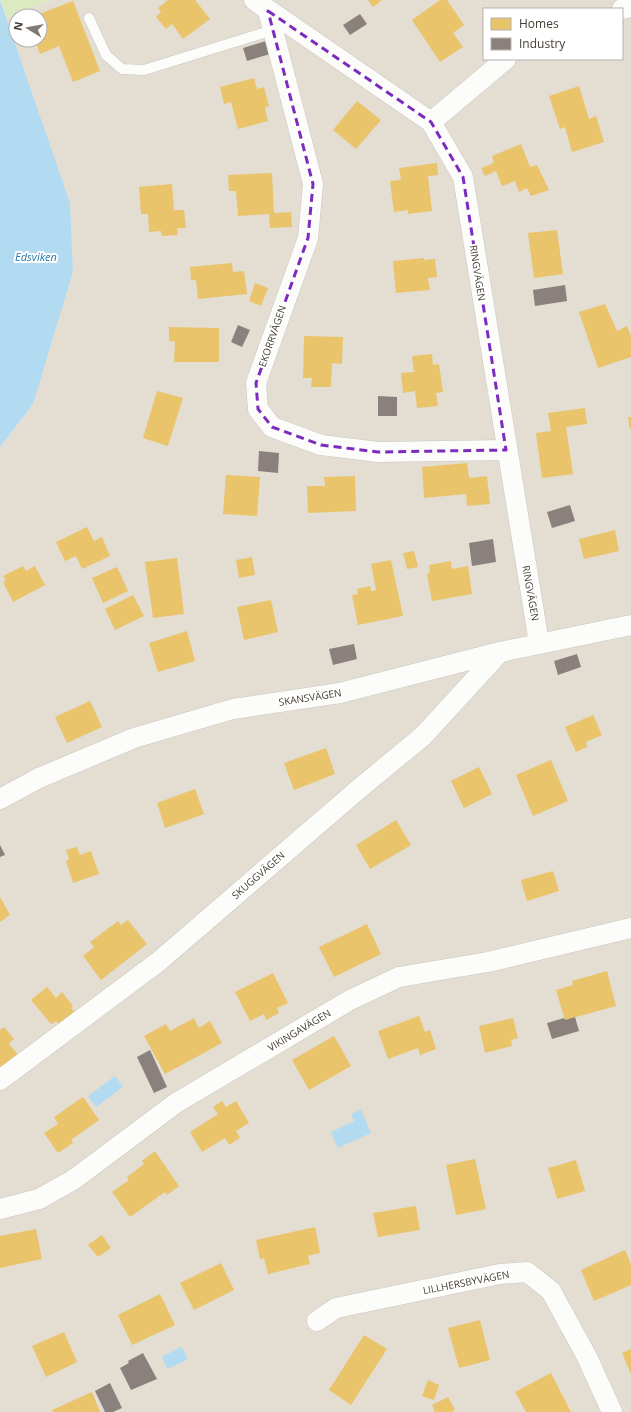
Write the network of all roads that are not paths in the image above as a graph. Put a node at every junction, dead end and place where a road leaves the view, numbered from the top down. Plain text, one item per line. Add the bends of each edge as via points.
1 (261, 5) edge
2 (90, 18) dead end
3 (273, 30) junction
4 (505, 60) edge
5 (431, 122) junction
6 (506, 450) junction
7 (631, 625) edge
8 (539, 643) junction
9 (500, 652) junction
10 (0, 799) edge
11 (631, 928) edge
12 (0, 1080) edge
13 (0, 1209) edge
14 (317, 1321) dead end
15 (612, 1412) edge

1 - 3 street, EKORRVÄGEN
1 - 5 street, RINGVÄGEN
2 - 3 lane via 106,55 122,69 144,70
3 - 6 street, EKORRVÄGEN via 313,184 308,238 256,383 258,409 272,427 321,445 378,452
4 - 5 street
5 - 6 street, RINGVÄGEN via 463,177
6 - 8 street, RINGVÄGEN
7 - 8 street, SKANSVÄGEN
8 - 9 street, SKANSVÄGEN
9 - 10 street, SKANSVÄGEN via 340,693 233,709 134,738 39,778
9 - 12 street, SKUGGVÄGEN via 423,736 158,962
11 - 13 street, VIKINGAVÄGEN via 488,962 399,977 350,1000 176,1103 73,1180 39,1199
14 - 15 street, LILLHERSBYVÄGEN via 336,1308 500,1274 527,1272 551,1291 587,1357

